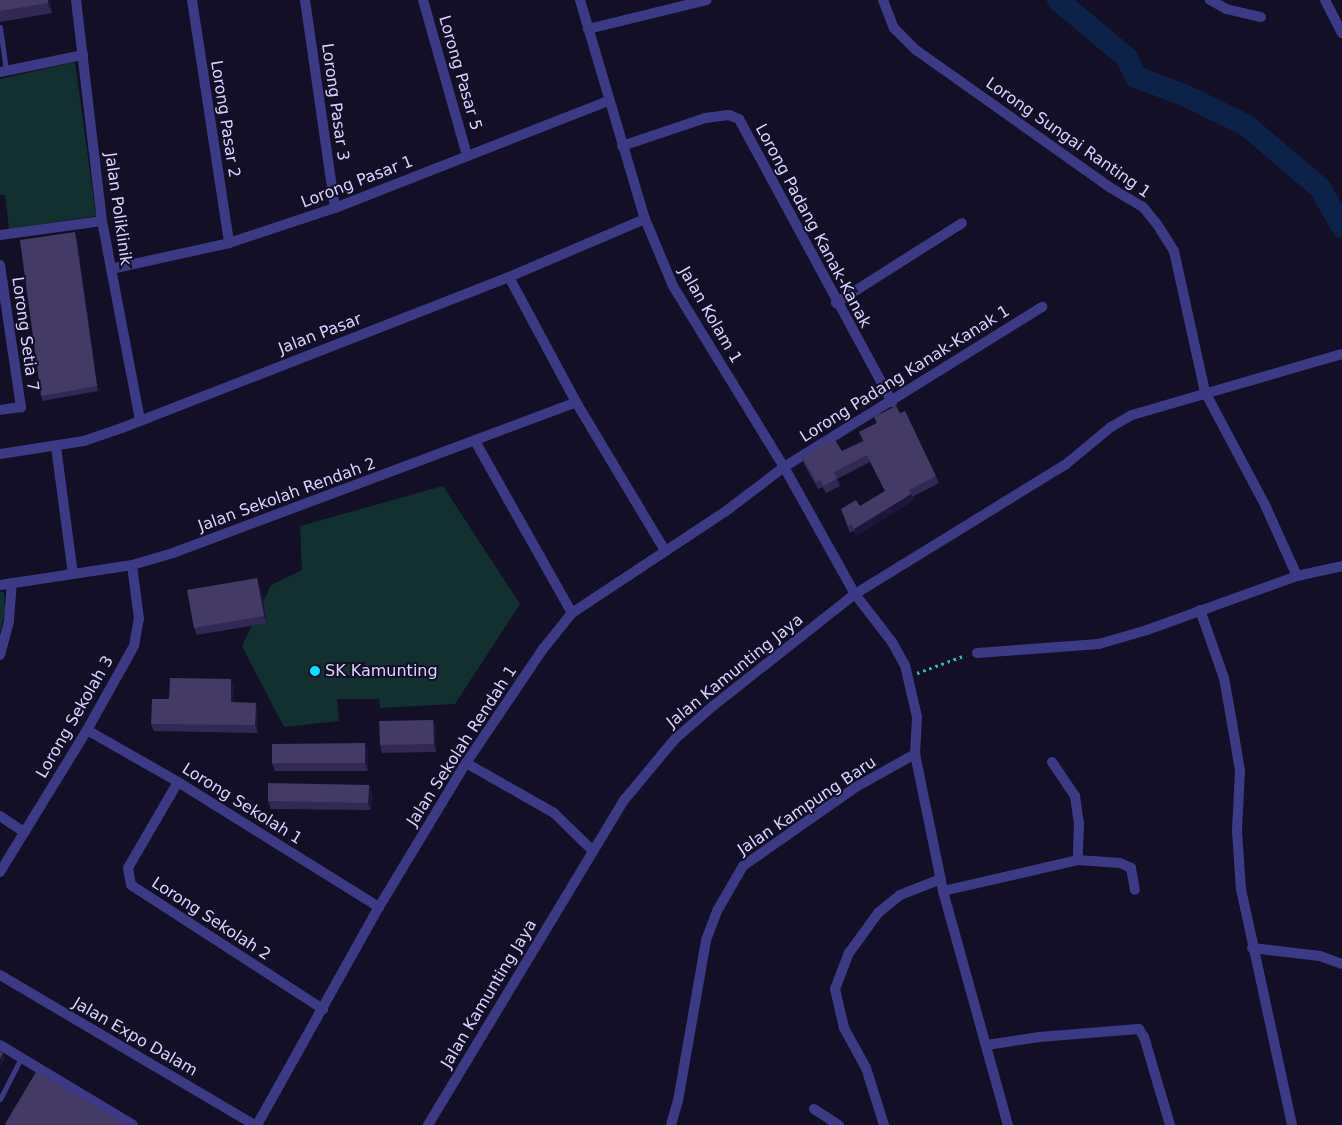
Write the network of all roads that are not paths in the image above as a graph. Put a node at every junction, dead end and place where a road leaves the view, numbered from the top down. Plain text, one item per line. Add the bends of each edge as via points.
1 (76, 0) edge
2 (192, 0) edge
3 (305, 0) edge
4 (423, 0) edge
5 (580, 0) edge
6 (706, 0) edge
7 (883, 0) edge
8 (1210, 0) edge
9 (1325, 0) edge
10 (1261, 17) dead end
11 (0, 28) edge
12 (588, 29) junction
13 (1342, 33) edge
14 (83, 55) junction
15 (3, 72) edge
16 (608, 101) junction
17 (622, 146) junction
18 (467, 155) junction
19 (335, 208) junction
20 (645, 219) junction
21 (102, 221) junction
22 (962, 223) dead end
23 (0, 236) edge
24 (229, 243) junction
25 (0, 265) edge
26 (111, 269) junction
27 (509, 277) junction
28 (836, 303) junction
29 (3, 304) edge
30 (1042, 306) dead end
31 (1342, 354) edge
32 (1205, 392) junction
33 (576, 402) junction
34 (892, 402) junction
35 (0, 410) edge
36 (140, 420) junction
37 (475, 441) junction
38 (56, 447) junction
39 (0, 454) edge
40 (784, 467) junction
41 (665, 551) junction
42 (132, 565) junction
43 (1342, 566) edge
44 (73, 574) junction
45 (1297, 576) junction
46 (12, 583) junction
47 (0, 585) edge
48 (855, 594) junction
49 (1200, 610) junction
50 (572, 614) junction
51 (977, 653) road end
52 (0, 655) edge
53 (87, 730) junction
54 (915, 754) junction
55 (466, 762) junction
56 (1052, 762) dead end
57 (178, 782) junction
58 (0, 816) edge
59 (24, 832) junction
60 (593, 851) junction
61 (1078, 860) junction
62 (0, 872) edge
63 (941, 879) junction
64 (1135, 890) dead end
65 (943, 891) junction
66 (379, 907) junction
67 (1252, 948) junction
68 (1342, 964) edge
69 (0, 975) edge
70 (323, 1009) junction
71 (0, 1045) edge
72 (987, 1046) junction
73 (22, 1058) junction
74 (0, 1099) edge
75 (814, 1110) dead end
76 (133, 1125) edge
77 (256, 1125) edge
78 (428, 1125) edge
79 (671, 1125) edge
80 (839, 1125) edge
81 (884, 1125) edge
82 (1008, 1125) edge
83 (1170, 1125) edge
84 (1292, 1125) edge

1 - 14 street, Jalan Poliklinik
2 - 24 street, Lorong Pasar 2
3 - 19 street, Lorong Pasar 3
4 - 18 street, Lorong Pasar 5
5 - 12 street, Jalan Kolam 1
6 - 12 street
7 - 32 street, Lorong Sungai Ranting 1 via 894,28 916,50 1111,188 1143,207 1157,224 1174,251
8 - 10 street via 1226,10
9 - 13 street
11 - 15 lane
12 - 16 street, Jalan Kolam 1
14 - 15 street
14 - 21 street, Jalan Poliklinik
16 - 17 street, Jalan Kolam 1
16 - 18 street, Lorong Pasar 1
17 - 20 street, Jalan Kolam 1
17 - 28 street, Lorong Padang Kanak-Kanak via 705,118 729,115 739,119
18 - 19 street, Lorong Pasar 1
19 - 24 street, Lorong Pasar 1
20 - 27 street, Jalan Pasar
20 - 40 street, Jalan Kolam 1 via 673,286
21 - 23 street
21 - 26 street, Jalan Poliklinik
22 - 28 street
24 - 26 street, Lorong Pasar 1
25 - 29 street, Lorong Setia 7
26 - 36 street, Jalan Poliklinik
27 - 33 street
27 - 36 street, Jalan Pasar
28 - 34 street, Lorong Padang Kanak-Kanak
29 - 35 street, Lorong Setia 7 via 21,406
30 - 34 street, Lorong Padang Kanak-Kanak 1
31 - 32 street, Jalan Kamunting Jaya
32 - 45 street, Lorong Sungai Ranting 1 via 1265,505
32 - 48 street, Jalan Kamunting Jaya via 1132,415 1111,427 1065,465
33 - 37 street, Jalan Sekolah Rendah 2
33 - 41 street
34 - 40 street, Lorong Padang Kanak-Kanak 1
36 - 38 street, Jalan Pasar via 84,441
37 - 42 street, Jalan Sekolah Rendah 2
37 - 50 street
38 - 39 street, Jalan Pasar
38 - 44 street
40 - 41 street, Jalan Sekolah Rendah 1
40 - 48 street, Jalan Kolam 1
41 - 50 street, Jalan Sekolah Rendah 1
42 - 44 street, Jalan Sekolah Rendah 2
42 - 53 street, Lorong Sekolah 3 via 138,634
43 - 45 street
44 - 46 street, Jalan Sekolah Rendah 2
45 - 49 street
46 - 47 street, Jalan Sekolah Rendah 2
46 - 52 street via 9,622
48 - 54 street, Jalan Kolam 1 via 892,642 909,676 917,716
48 - 60 street, Jalan Kamunting Jaya via 675,739 625,798
49 - 51 street via 1098,644
49 - 67 street via 1224,678 1238,762 1237,832 1241,889
50 - 55 street, Jalan Sekolah Rendah 1 via 543,650
53 - 57 street, Lorong Sekolah 1
53 - 59 street, Lorong Sekolah 3
54 - 63 street, Jalan Kolam 1
54 - 79 street, Jalan Kampung Baru via 856,787 743,866 717,911 706,940
55 - 60 street via 554,813
55 - 66 street, Jalan Sekolah Rendah 1
56 - 61 street via 1075,796 1079,823
57 - 66 street, Lorong Sekolah 1
57 - 70 street, Lorong Sekolah 2 via 128,868 131,885
58 - 59 street
59 - 62 street, Lorong Sekolah 3
60 - 78 street, Jalan Kamunting Jaya
61 - 64 street via 1120,863 1132,868
61 - 65 street
63 - 65 street, Jalan Kolam 1
63 - 81 street via 900,895 878,913 849,953 835,989 844,1028 866,1068
65 - 72 street, Jalan Kolam 1
66 - 70 street, Jalan Sekolah Rendah 1
67 - 68 street via 1320,956
67 - 84 street
69 - 77 street, Jalan Expo Dalam
70 - 77 street, Jalan Sekolah Rendah 1
71 - 73 street
72 - 82 street, Jalan Kolam 1
72 - 83 street via 1048,1036 1138,1029 1144,1037
73 - 74 lane
73 - 76 street
75 - 80 street

